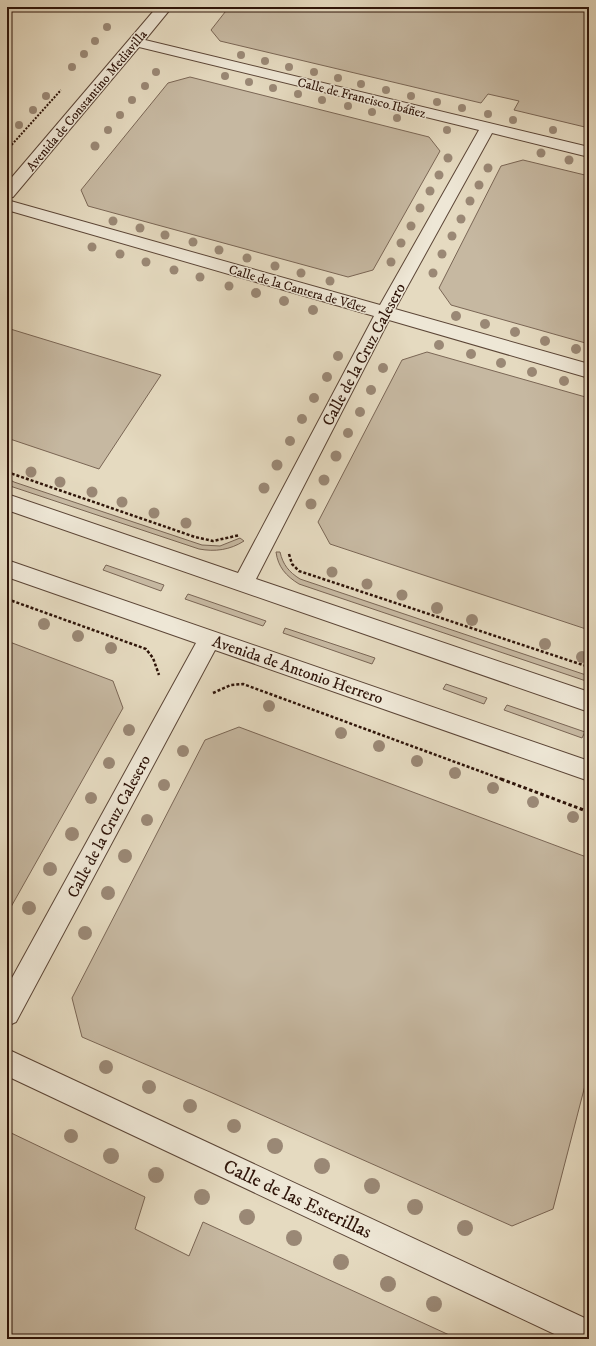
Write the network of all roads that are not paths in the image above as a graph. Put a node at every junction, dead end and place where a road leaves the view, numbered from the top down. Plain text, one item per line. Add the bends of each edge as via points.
1 (166, 7) edge
2 (136, 42) junction
3 (488, 128) junction
4 (589, 152) edge
5 (7, 193) edge
6 (7, 205) edge
7 (384, 313) junction
8 (589, 371) edge
9 (7, 502) edge
10 (7, 568) edge
11 (243, 583) junction
12 (210, 638) junction
13 (589, 702) edge
14 (589, 771) edge
15 (7, 1013) edge
16 (7, 1062) edge
17 (587, 1331) edge

1 - 2 street, Avenida de Constantino Mediavilla
2 - 3 street, Calle de Francisco Ibáñez
2 - 5 street, Avenida de Constantino Mediavilla
3 - 4 street, Calle de Francisco Ibáñez
3 - 7 street, Calle de la Cruz Calesero
6 - 7 street, Calle de la Cantera de Vélez
7 - 8 street, Calle de la Cantera de Vélez
7 - 11 street, Calle de la Cruz Calesero
9 - 11 street
10 - 12 street, Avenida de Antonio Herrero
11 - 13 street
12 - 14 street, Avenida de Antonio Herrero
12 - 15 street, Calle de la Cruz Calesero
16 - 17 street, Calle de las Esterillas

